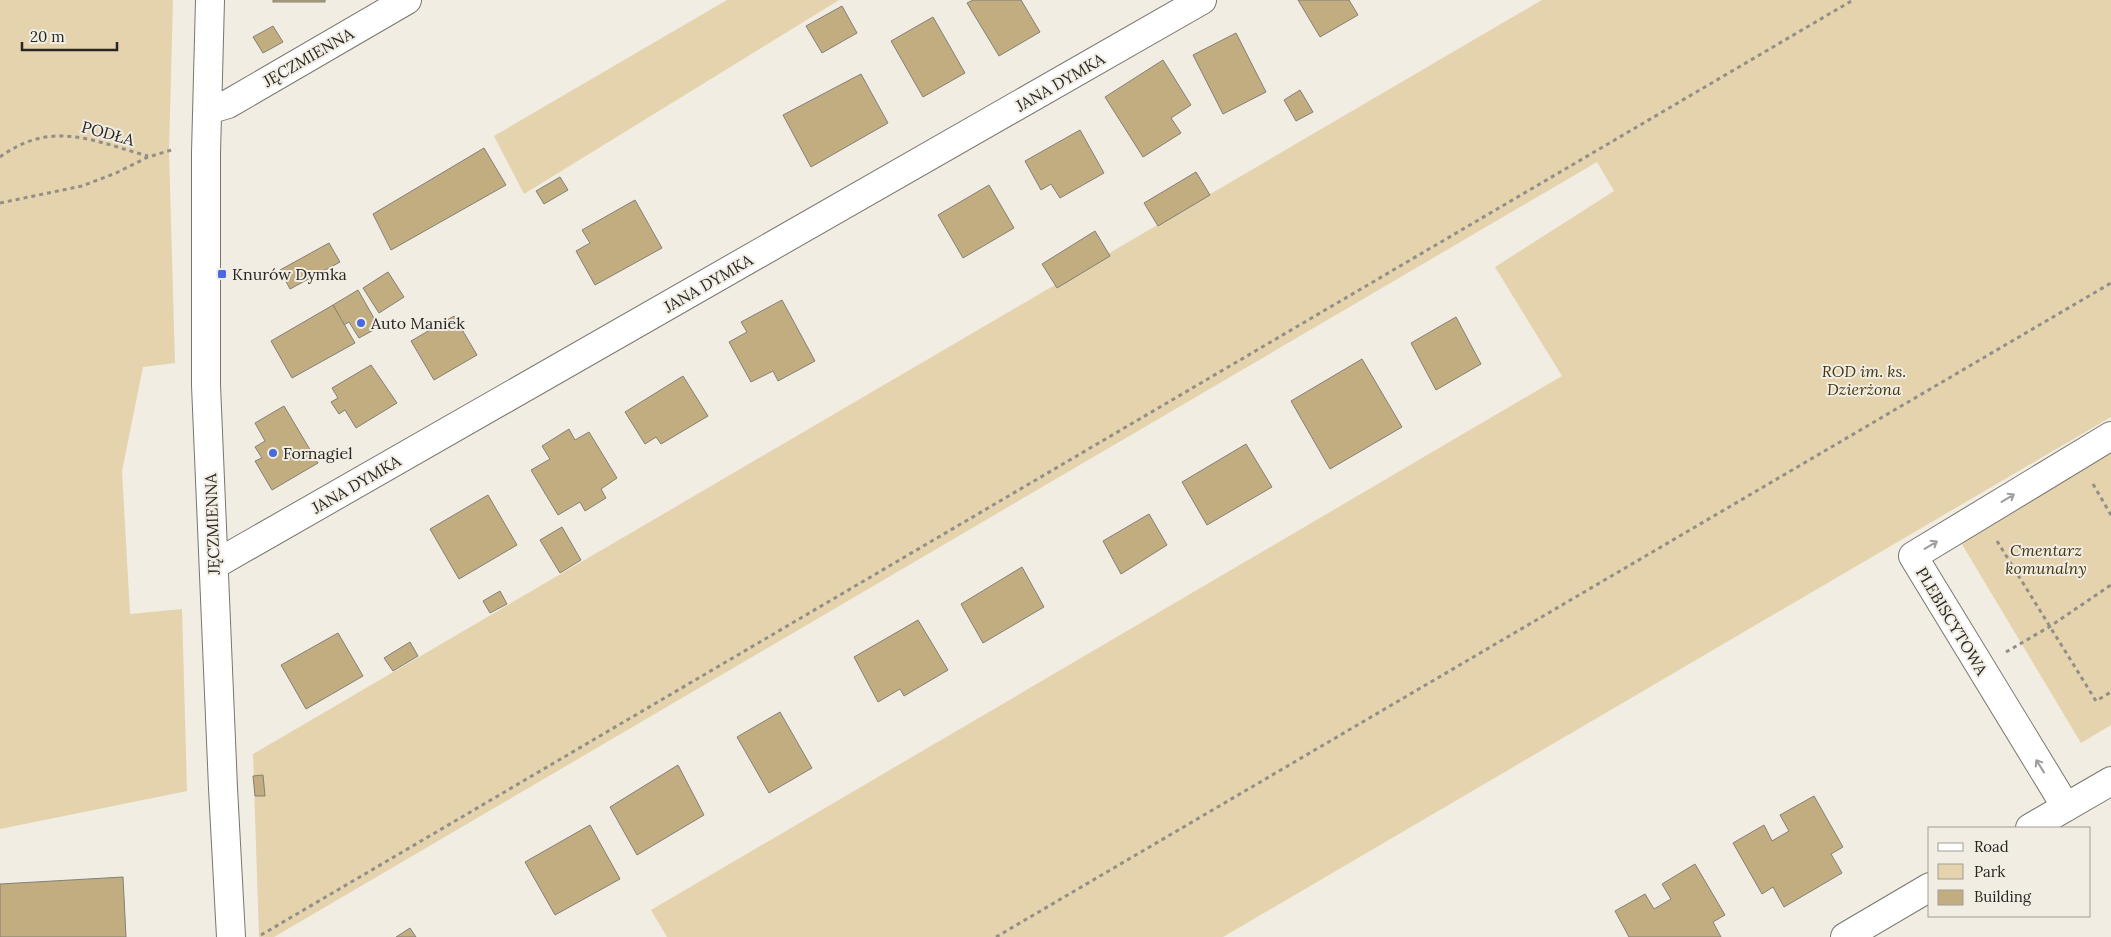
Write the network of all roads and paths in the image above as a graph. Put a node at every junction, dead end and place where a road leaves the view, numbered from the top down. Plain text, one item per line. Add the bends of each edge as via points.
1 (210, 0) edge
2 (407, 0) edge
3 (1202, 0) edge
4 (1853, 0) edge
5 (208, 110) junction
6 (0, 157) edge
7 (0, 203) edge
8 (2111, 282) edge
9 (2111, 436) edge
10 (2099, 480) dead end
11 (2093, 484) junction
12 (2085, 489) dead end
13 (2111, 515) edge
14 (2005, 536) dead end
15 (214, 565) junction
16 (2111, 585) edge
17 (2049, 627) junction
18 (1980, 667) junction
19 (2111, 692) edge
20 (2111, 781) edge
21 (2066, 807) junction
22 (2032, 827) edge
23 (1928, 888) edge
24 (231, 937) edge
25 (258, 937) edge
26 (996, 937) edge
27 (1844, 937) edge

1 - 5 street, JĘCZMIENNA
2 - 5 street, JĘCZMIENNA via 228,104
3 - 15 street, JANA DYMKA
4 - 25 path
5 - 15 street, JĘCZMIENNA via 206,385
6 - 7 path, PODŁA via 29,140 51,135 74,136 148,157 82,186
8 - 26 path
18 -> 9 street, PLEBISCYTOWA via 1913,556
10 - 11 path
11 - 12 path
11 - 13 path
14 - 17 path via 1997,541
15 - 24 street, JĘCZMIENNA
16 - 17 path
17 - 18 path
17 - 19 path via 2096,701
21 -> 18 street, PLEBISCYTOWA
20 - 21 street
21 - 22 street
23 - 27 street

